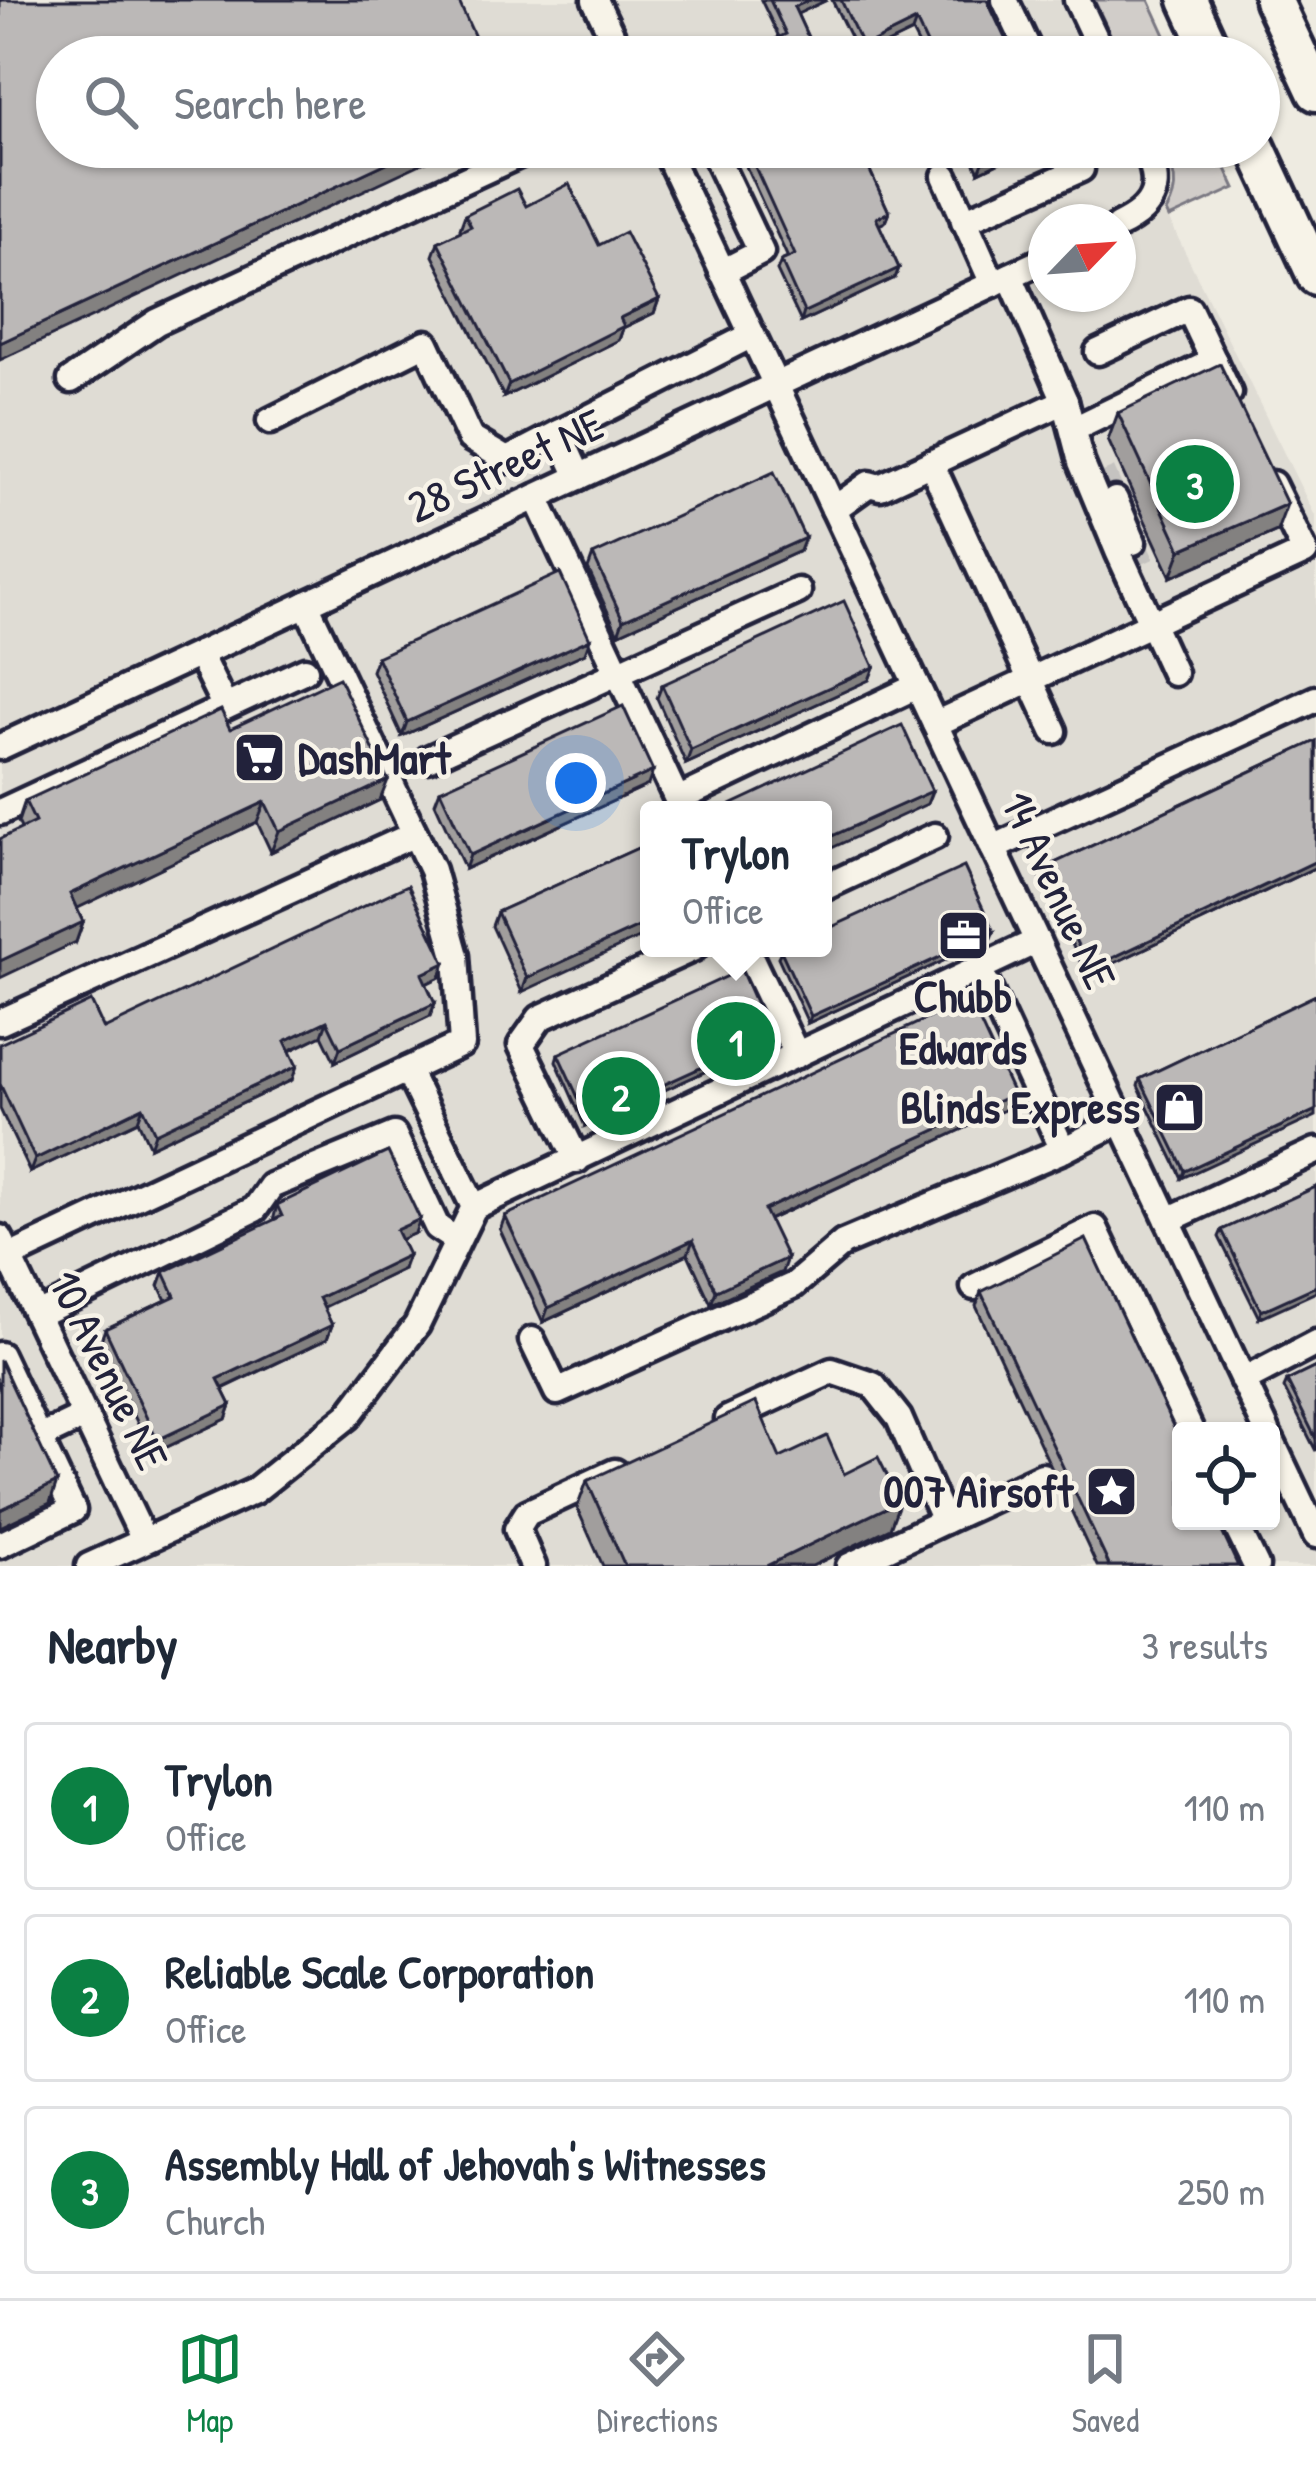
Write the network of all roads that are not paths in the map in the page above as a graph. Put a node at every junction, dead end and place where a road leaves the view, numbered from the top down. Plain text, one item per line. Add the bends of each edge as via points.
1 (596, 0) edge
2 (1005, 0) edge
3 (1078, 0) edge
4 (1188, 0) edge
5 (1273, 0) edge
6 (612, 36) edge
7 (1022, 36) edge
8 (1094, 36) edge
9 (1204, 36) edge
10 (1316, 92) edge
11 (491, 168) edge
12 (674, 168) edge
13 (721, 168) edge
14 (1081, 168) edge
15 (1153, 168) edge
16 (1266, 168) edge
17 (945, 176) dead end
18 (1136, 215) edge
19 (964, 221) junction
20 (1028, 268) edge
21 (722, 272) junction
22 (1316, 276) edge
23 (1002, 280) junction
24 (752, 335) junction
25 (1098, 352) dead end
26 (1214, 361) junction
27 (71, 380) dead end
28 (775, 386) junction
29 (1065, 401) junction
30 (270, 422) dead end
31 (1244, 424) edge
32 (1074, 430) junction
33 (559, 433) junction
34 (932, 463) junction
35 (1264, 467) edge
36 (579, 477) junction
37 (536, 497) junction
38 (1114, 500) tunnel mouth
39 (841, 506) junction
40 (1133, 542) tunnel mouth
41 (1145, 568) tunnel mouth
42 (798, 591) dead end
43 (306, 604) junction
44 (1146, 612) junction
45 (200, 654) junction
46 (305, 670) dead end
47 (618, 674) junction
48 (1174, 674) dead end
49 (1030, 679) junction
50 (916, 686) junction
51 (1316, 699) edge
52 (225, 707) junction
53 (934, 724) junction
54 (1054, 731) dead end
55 (0, 747) edge
56 (428, 759) dead end
57 (678, 801) edge
58 (688, 801) edge
59 (0, 812) edge
60 (415, 834) junction
61 (935, 836) dead end
62 (993, 848) junction
63 (832, 884) edge
64 (1036, 940) junction
65 (674, 957) edge
66 (750, 957) edge
67 (979, 968) junction
68 (0, 1022) edge
69 (797, 1055) junction
70 (407, 1070) junction
71 (1121, 1121) junction
72 (1063, 1150) junction
73 (1316, 1150) edge
74 (577, 1160) junction
75 (474, 1207) junction
76 (1168, 1220) junction
77 (455, 1239) junction
78 (4, 1247) edge
79 (974, 1287) dead end
80 (37, 1315) junction
81 (532, 1340) dead end
82 (1316, 1343) edge
83 (0, 1355) edge
84 (1243, 1381) junction
85 (85, 1416) junction
86 (1187, 1422) edge
87 (1263, 1422) edge
88 (710, 1427) edge
89 (39, 1438) junction
90 (1280, 1459) edge
91 (629, 1466) edge
92 (1042, 1476) dead end
93 (944, 1521) junction
94 (1238, 1530) edge
95 (1316, 1535) edge
96 (143, 1538) junction
97 (0, 1545) edge
98 (89, 1566) edge
99 (533, 1566) edge
100 (849, 1566) edge
101 (1256, 1566) edge

1 - 6 street
2 - 7 street
3 - 8 street
4 - 9 highway
5 - 10 highway
11 - 27 street via 157,322
12 - 21 street, 14 Avenue NE
13 - 21 street via 761,252
14 - 19 street
15 - 18 street via 1157,195
16 - 22 highway
17 - 19 street
19 - 23 street
20 - 23 street, 28 Street NE
21 - 24 street, 14 Avenue NE
23 - 28 street, 28 Street NE
23 - 29 street
24 - 28 street, 14 Avenue NE
24 - 33 street
25 - 26 street via 1190,309
26 - 31 street
26 - 32 street
28 - 36 street, 28 Street NE
28 - 39 street, 14 Avenue NE
29 - 32 street
29 - 34 street
30 - 33 street via 426,344 470,438 507,460
32 - 44 street
33 - 36 street
34 - 39 street
34 - 49 street
35 - 44 street via 1305,552
36 - 37 street, 28 Street NE
37 - 43 street, 28 Street NE
37 - 47 street
38 - 40 street
39 - 50 street, 14 Avenue NE
41 - 44 street
42 - 47 street
43 - 45 street, 28 Street NE
43 - 60 street
44 - 48 street
44 - 49 street
45 - 52 street
45 - 55 street, 28 Street NE
46 - 52 street
47 - 56 street
47 - 57 street
49 - 53 street
49 - 54 street
50 - 53 street, 14 Avenue NE
50 - 58 street
51 - 62 street
52 - 59 street
53 - 62 street, 14 Avenue NE
60 - 68 street
60 - 70 street via 456,956 462,1044
61 - 63 street
62 - 64 street, 14 Avenue NE
64 - 67 street
64 - 71 street, 14 Avenue NE
65 - 74 street via 539,1018 521,1045
66 - 69 street
67 - 69 street
67 - 72 street
69 - 74 street
70 - 75 street
70 - 78 street
71 - 72 street
71 - 76 street, 14 Avenue NE
72 - 81 street via 843,1244 794,1285 557,1392
73 - 76 street
74 - 75 street
75 - 77 street
76 - 84 street, 14 Avenue NE
77 - 80 street via 437,1227 394,1135 271,1186 255,1209
77 - 96 street via 417,1324 348,1416 254,1491
78 - 80 street, 10 Avenue NE
79 - 86 street via 1095,1228
80 - 85 street, 10 Avenue NE
82 - 84 street
83 - 89 street
84 - 87 street, 14 Avenue NE
85 - 89 street
85 - 96 street, 10 Avenue NE
88 - 93 street via 832,1371 873,1385 898,1418
89 - 97 street via 73,1510
90 - 95 street
91 - 99 street via 527,1513 517,1529
92 - 93 street
93 - 100 street
94 - 101 street
96 - 98 street

